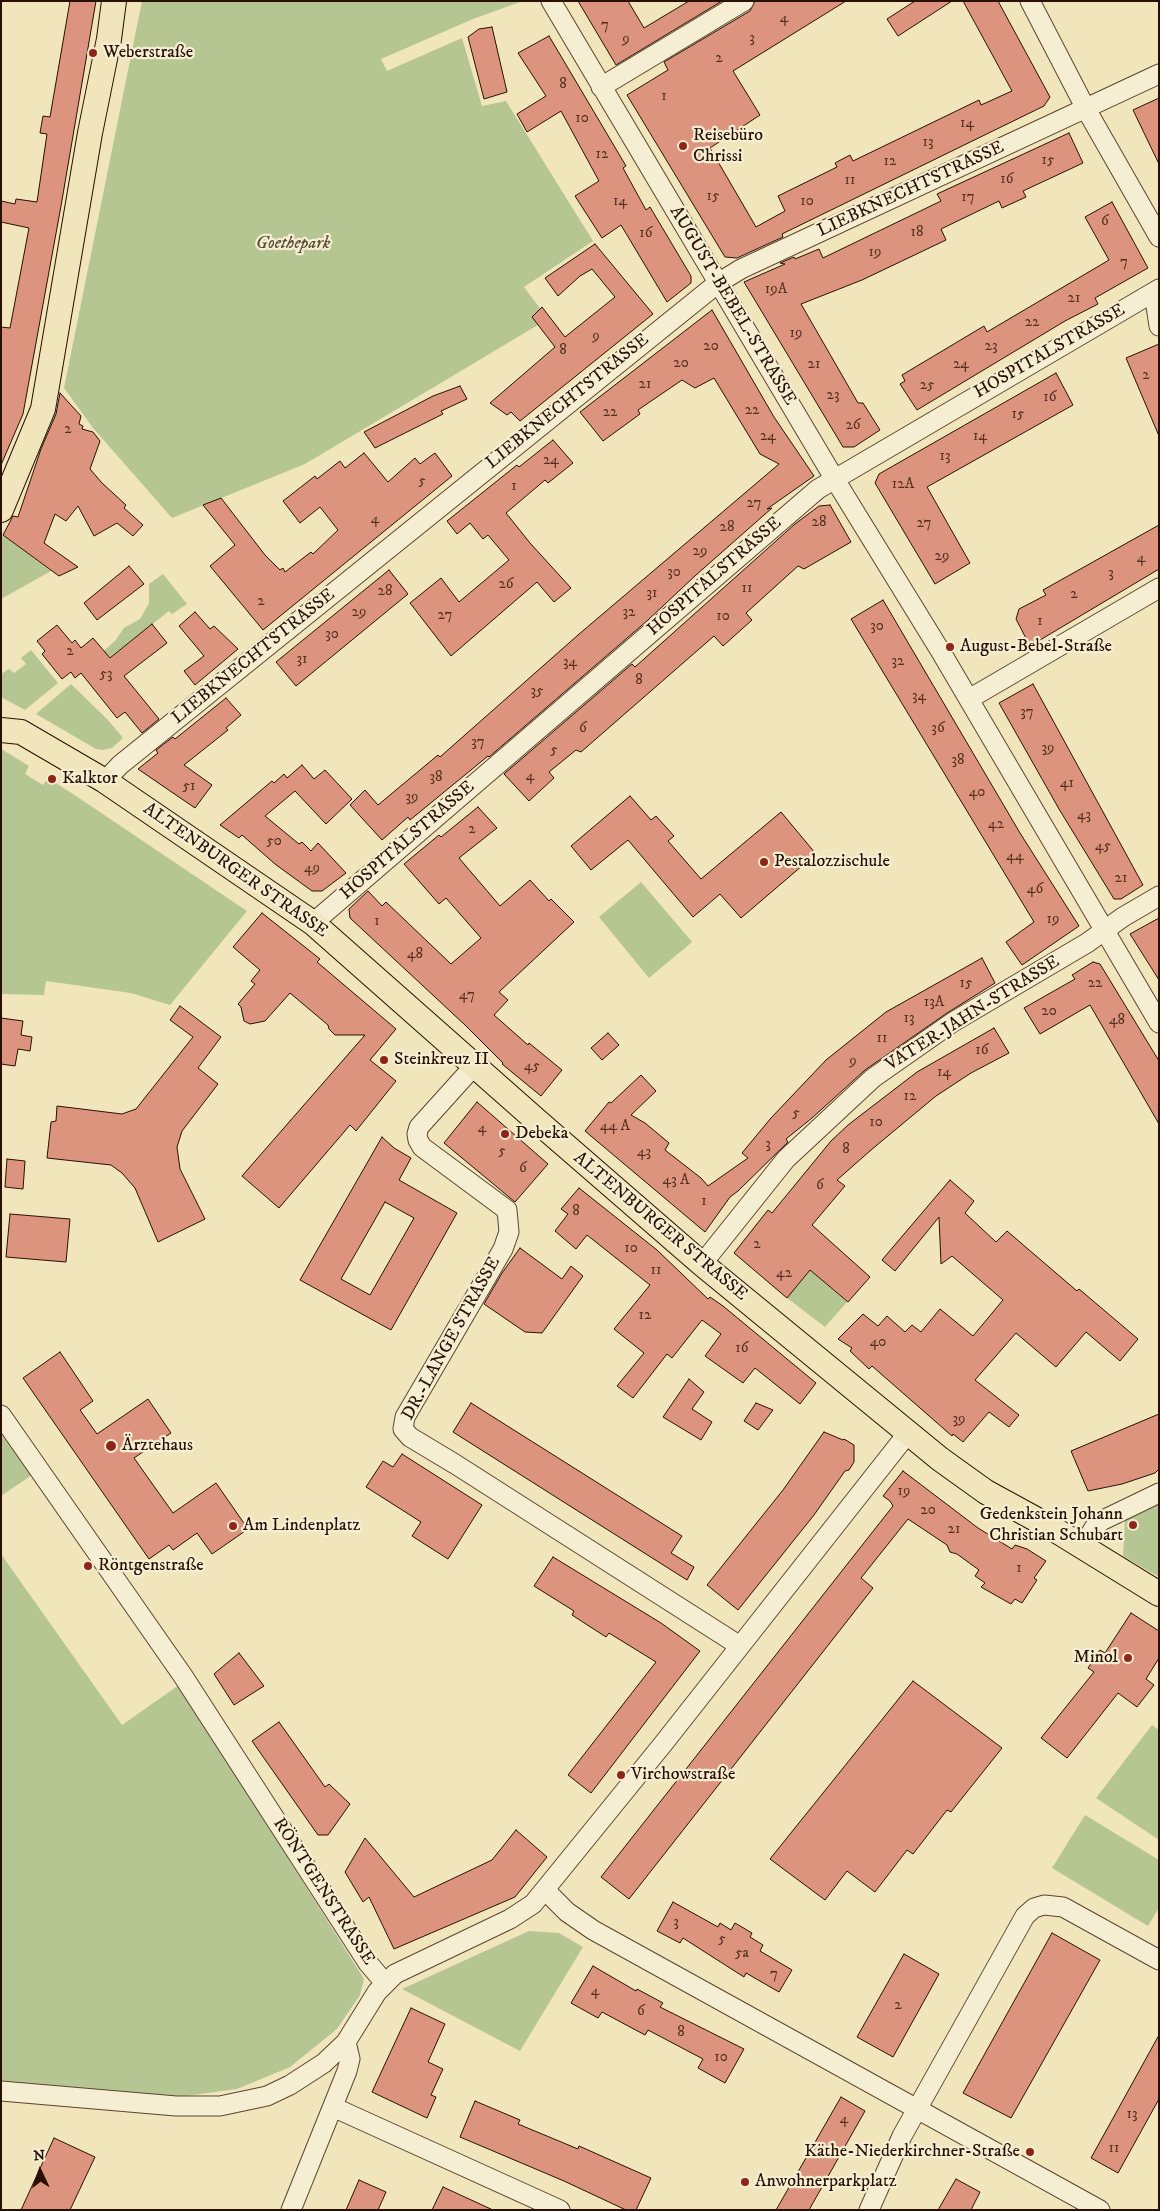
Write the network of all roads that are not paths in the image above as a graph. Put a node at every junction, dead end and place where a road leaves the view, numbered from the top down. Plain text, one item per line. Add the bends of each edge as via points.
1 (114, 1) edge
2 (551, 1) edge
3 (744, 1) edge
4 (1030, 1) edge
5 (1159, 74) edge
6 (601, 87) junction
7 (1086, 108) junction
8 (1159, 237) edge
9 (718, 283) junction
10 (1159, 289) edge
11 (1159, 298) edge
12 (1159, 326) edge
13 (834, 478) junction
14 (1, 510) edge
15 (1159, 588) edge
16 (969, 699) junction
17 (1, 715) edge
18 (11, 731) edge
19 (105, 780) junction
20 (1159, 896) edge
21 (313, 923) junction
22 (1104, 931) junction
23 (1159, 1023) edge
24 (474, 1066) junction
25 (702, 1264) junction
26 (1, 1415) edge
27 (908, 1433) junction
28 (1159, 1493) edge
29 (1082, 1547) junction
30 (1149, 1588) edge
31 (740, 1646) junction
32 (545, 1890) junction
33 (1159, 1960) edge
34 (384, 1983) junction
35 (346, 2042) junction
36 (1, 2091) edge
37 (333, 2107) junction
38 (917, 2109) junction
39 (291, 2210) edge
40 (560, 2210) edge
41 (869, 2210) edge
42 (1100, 2210) edge

1 - 14 main road via 43,409
2 - 6 street, AUGUST-BEBEL-STRASSE
3 - 6 street
4 - 7 street
5 - 7 street, LIEBKNECHTSTRASSE
6 - 9 street, AUGUST-BEBEL-STRASSE
7 - 8 street
7 - 9 street, LIEBKNECHTSTRASSE
9 - 13 street, AUGUST-BEBEL-STRASSE
9 - 19 street, LIEBKNECHTSTRASSE
10 - 13 street, HOSPITALSTRASSE
11 - 12 street via 1156,306
13 - 16 street, AUGUST-BEBEL-STRASSE
13 - 21 street, HOSPITALSTRASSE
15 - 16 street
16 - 22 street, AUGUST-BEBEL-STRASSE
17 - 18 main road, ALTENBURGER STRASSE via 12,720
18 - 19 main road, ALTENBURGER STRASSE
19 - 21 main road, ALTENBURGER STRASSE
20 - 22 street, VATER-JAHN-STRASSE
21 - 24 main road, ALTENBURGER STRASSE
22 - 23 street, AUGUST-BEBEL-STRASSE
22 - 25 street, VATER-JAHN-STRASSE via 953,1022 873,1078 786,1159
24 - 25 main road, ALTENBURGER STRASSE
24 - 31 street, DR.-LANGE STRASSE via 416,1134 422,1146 507,1210 509,1232 503,1249 405,1417 404,1429 410,1437
25 - 27 main road, ALTENBURGER STRASSE
26 - 34 street, RÖNTGENSTRASSE via 183,1676 368,1964
27 - 29 main road, ALTENBURGER STRASSE via 986,1492
27 - 31 street
28 - 29 street via 1101,1521
29 - 30 main road, ALTENBURGER STRASSE
31 - 32 street
32 - 34 street via 522,1913 415,1963
32 - 38 street via 567,1912 593,1930
33 - 38 street via 1062,1907 1044,1905 1034,1908 1025,1916
34 - 35 street, RÖNTGENSTRASSE
35 - 36 street, RÖNTGENSTRASSE via 324,2063 290,2085 267,2096 220,2106 176,2106
35 - 37 street via 350,2059
37 - 39 street
37 - 40 street
38 - 41 street
38 - 42 street

